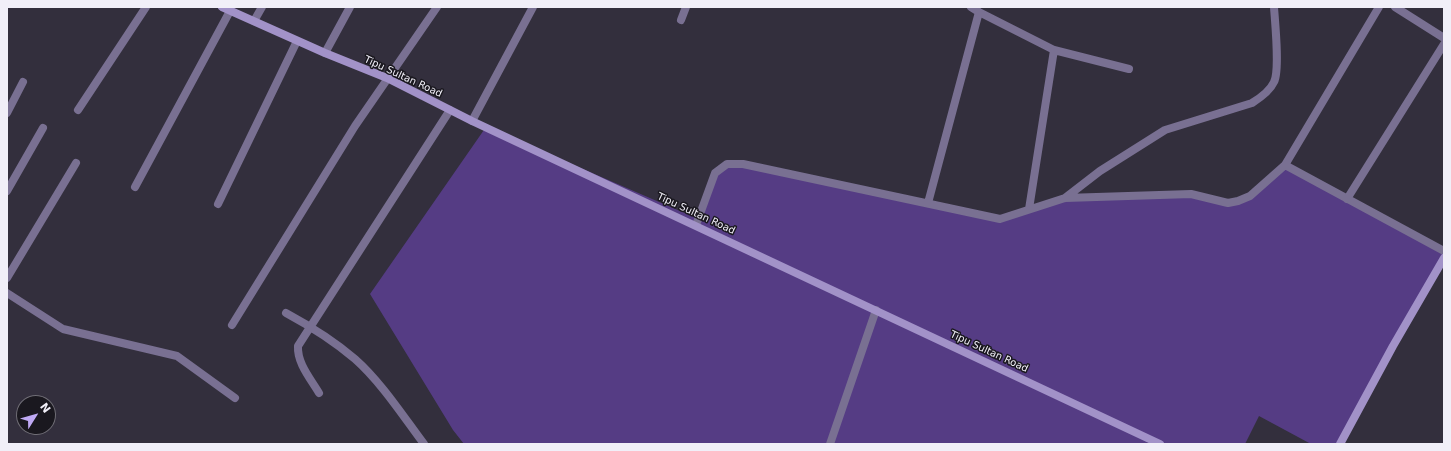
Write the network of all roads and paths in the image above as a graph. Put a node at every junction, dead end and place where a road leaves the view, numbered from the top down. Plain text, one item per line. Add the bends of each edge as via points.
1 (146, 7) edge
2 (222, 7) edge
3 (262, 7) edge
4 (350, 7) edge
5 (437, 7) edge
6 (533, 7) edge
7 (686, 7) edge
8 (971, 7) edge
9 (1274, 7) edge
10 (1380, 7) edge
11 (1395, 7) edge
12 (230, 12) junction
13 (979, 12) junction
14 (681, 20) dead end
15 (254, 21) junction
16 (1444, 38) edge
17 (297, 41) junction
18 (1444, 44) edge
19 (1054, 50) junction
20 (325, 53) junction
21 (1129, 69) dead end
22 (387, 78) junction
23 (23, 82) dead end
24 (78, 110) dead end
25 (450, 110) junction
26 (7, 113) edge
27 (472, 121) junction
28 (43, 128) dead end
29 (76, 163) dead end
30 (1285, 165) junction
31 (135, 187) dead end
32 (7, 191) edge
33 (1065, 198) junction
34 (1347, 199) junction
35 (218, 204) dead end
36 (928, 204) junction
37 (1029, 209) junction
38 (696, 225) junction
39 (1444, 251) edge
40 (1444, 258) edge
41 (7, 278) edge
42 (7, 293) edge
43 (876, 310) junction
44 (286, 313) dead end
45 (232, 325) dead end
46 (310, 327) junction
47 (319, 393) dead end
48 (235, 398) dead end
49 (424, 444) edge
50 (830, 444) edge
51 (1160, 444) edge
52 (1340, 444) edge

1 - 24 street
2 - 12 main road, Tipu Sultan Road
3 - 15 street
4 - 20 street
5 - 22 street
6 - 27 street
7 - 14 street
8 - 13 street
9 - 33 street via 1277,66 1274,82 1263,95 1252,103 1165,130 1100,171
10 - 30 street
11 - 16 street
12 - 15 main road, Tipu Sultan Road
12 - 31 street
13 - 19 street
13 - 36 street
15 - 17 main road, Tipu Sultan Road
17 - 20 main road, Tipu Sultan Road
17 - 35 street
18 - 34 street
19 - 21 street
19 - 37 street
20 - 22 main road, Tipu Sultan Road
22 - 25 main road, Tipu Sultan Road
22 - 45 street
23 - 26 street
25 - 27 main road, Tipu Sultan Road
25 - 46 street
27 - 38 main road, Tipu Sultan Road
28 - 32 street
29 - 41 street
30 - 33 street via 1250,196 1228,203 1191,194
30 - 34 street
33 - 37 street
34 - 39 street
36 - 37 street via 1000,219
36 - 38 street via 742,164 727,164 715,173
38 - 43 main road, Tipu Sultan Road
40 - 52 main road
42 - 48 street via 63,329 177,356
43 - 50 street
43 - 51 main road, Tipu Sultan Road
44 - 46 street
46 - 47 street via 298,346 298,355
46 - 49 street via 354,359 374,378

